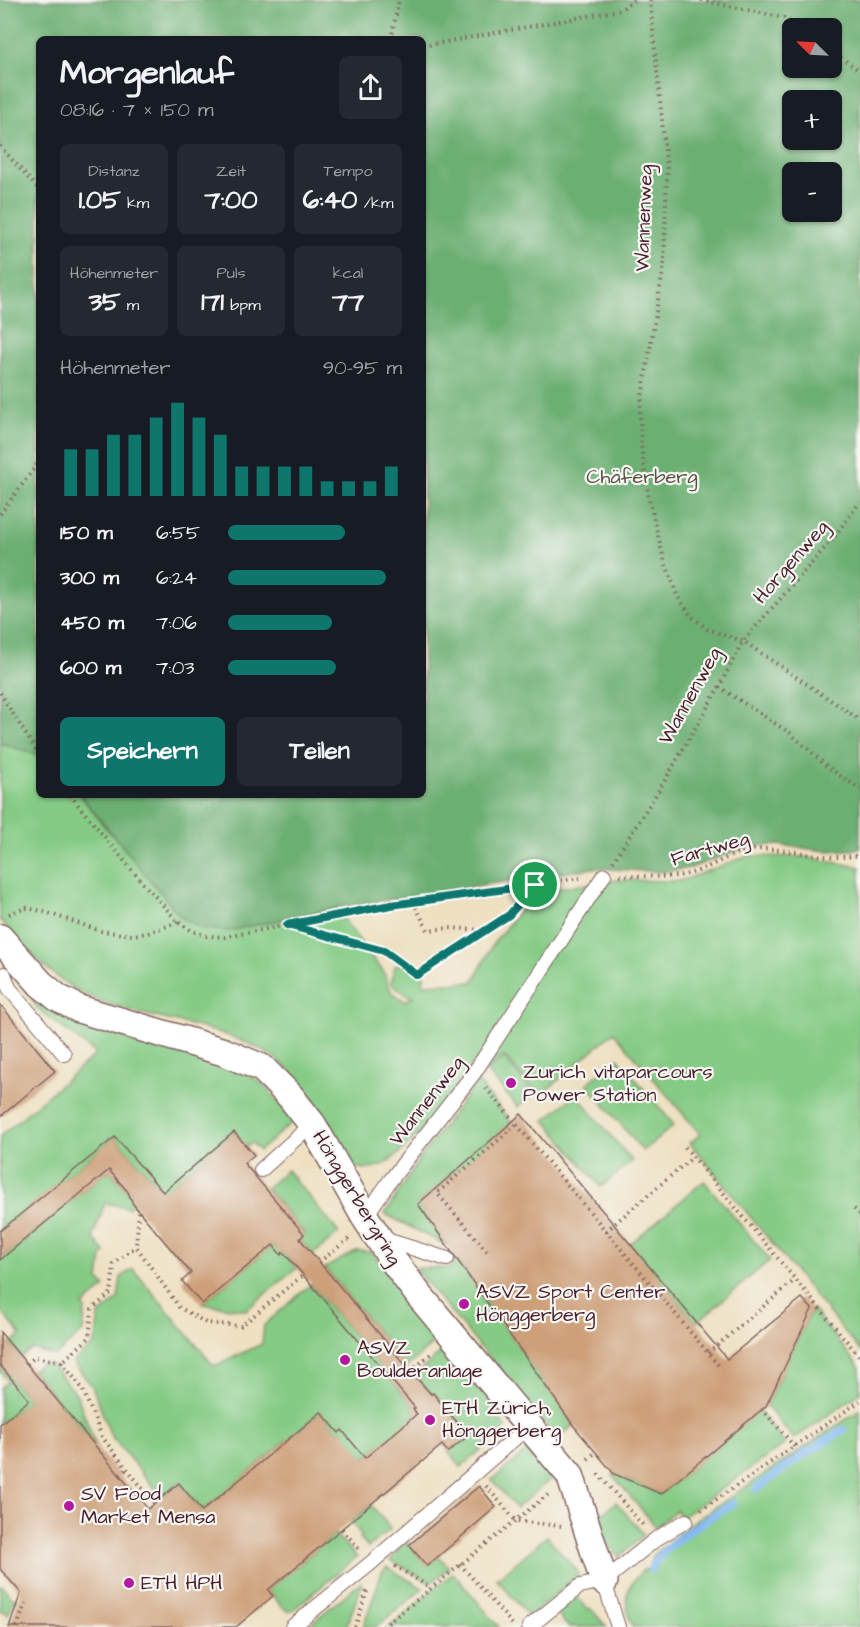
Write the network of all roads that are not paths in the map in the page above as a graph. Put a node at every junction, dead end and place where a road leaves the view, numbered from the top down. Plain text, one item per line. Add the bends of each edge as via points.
1 (604, 875) road end
2 (0, 938) edge
3 (8, 971) edge
4 (64, 1054) dead end
5 (312, 1124) junction
6 (261, 1170) dead end
7 (371, 1227) junction
8 (447, 1259) dead end
9 (529, 1426) junction
10 (686, 1521) road end
11 (604, 1581) junction
12 (292, 1627) edge
13 (529, 1627) edge
14 (618, 1627) edge

1 - 7 lane, Wannenweg via 474,1073 389,1182
2 - 3 street, Hönggerbergring
3 - 4 lane via 9,988
3 - 5 street, Hönggerbergring via 41,984 79,1010 224,1052 262,1068
5 - 6 lane
5 - 7 street, Hönggerbergring
7 - 8 lane
7 - 9 street, Hönggerbergring via 418,1294
9 - 11 street, Hönggerbergring via 582,1472 589,1529
9 - 12 lane
10 - 11 lane via 656,1539
11 - 13 lane via 580,1586
11 - 14 lane

